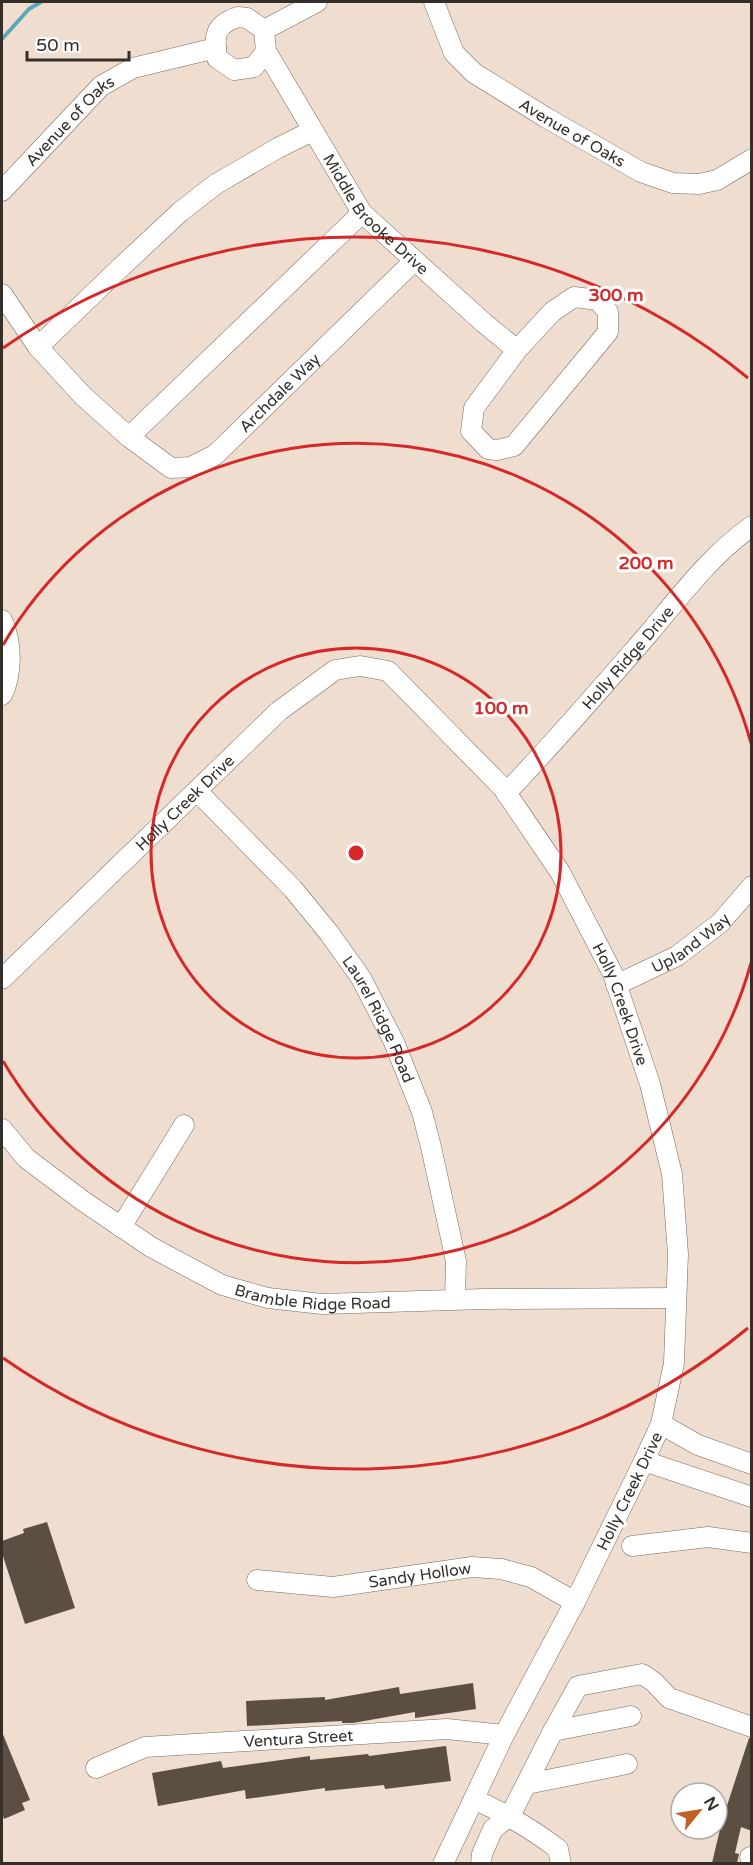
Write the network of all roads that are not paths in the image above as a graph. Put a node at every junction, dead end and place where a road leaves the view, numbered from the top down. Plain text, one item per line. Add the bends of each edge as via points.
1 (318, 2) edge
2 (434, 2) edge
3 (264, 30) junction
4 (216, 48) junction
5 (266, 51) junction
6 (312, 131) junction
7 (752, 159) edge
8 (2, 191) edge
9 (362, 213) junction
10 (414, 261) junction
11 (2, 294) edge
12 (38, 347) junction
13 (517, 350) junction
14 (129, 437) junction
15 (752, 526) edge
16 (2, 620) edge
17 (2, 695) edge
18 (197, 791) junction
19 (506, 793) junction
20 (752, 886) edge
21 (2, 979) edge
22 (616, 985) junction
23 (184, 1125) dead end
24 (2, 1129) edge
25 (121, 1227) junction
26 (676, 1298) junction
27 (455, 1299) junction
28 (661, 1425) junction
29 (644, 1461) junction
30 (752, 1464) edge
31 (752, 1497) edge
32 (752, 1543) edge
33 (632, 1546) dead end
34 (257, 1580) dead end
35 (575, 1602) junction
36 (631, 1716) dead end
37 (752, 1727) edge
38 (553, 1731) junction
39 (504, 1735) junction
40 (627, 1764) dead end
41 (96, 1768) dead end
42 (527, 1784) junction
43 (474, 1799) junction
44 (510, 1816) junction
45 (443, 1863) edge
46 (481, 1863) edge
47 (561, 1863) edge

1 - 3 street
2 - 7 street, Avenue of Oaks via 454,53 474,73 641,172 673,183 699,184 717,180
3 - 4 street via 247,18 227,21 216,33
3 - 5 street
4 - 5 street via 217,58 234,70 254,67
4 - 8 street, Avenue of Oaks via 133,68 101,86
5 - 6 street, Middle Brooke Drive
6 - 9 street, Middle Brooke Drive
6 - 12 street via 216,184 136,253
9 - 10 street, Middle Brooke Drive
9 - 14 street
10 - 13 street, Middle Brooke Drive
10 - 14 street, Archdale Way via 215,455 191,467 171,468
11 - 12 street, Archdale Way
12 - 14 street, Archdale Way via 83,396
13 - 13 street via 474,408 471,430 488,449 514,446 608,332 608,312 598,300 574,297 552,312
15 - 19 street, Holly Ridge Drive via 733,539
16 - 17 street via 10,654
18 - 19 street, Holly Creek Drive via 279,711 335,670 360,666 388,671
18 - 21 street, Holly Creek Drive
18 - 27 street, Laurel Ridge Road via 293,889 329,933 361,978 394,1042 422,1112 431,1147 456,1261
19 - 22 street, Holly Creek Drive via 560,872
20 - 22 street, Upland Way via 720,923 677,956
22 - 26 street, Holly Creek Drive via 650,1084 672,1174 678,1254
23 - 25 street
24 - 25 street, Bramble Ridge Road via 26,1158
25 - 27 street, Bramble Ridge Road via 222,1285 268,1298 322,1304
26 - 27 street, Bramble Ridge Road
26 - 28 street, Holly Creek Drive via 674,1363
28 - 29 street, Holly Creek Drive
28 - 30 street via 698,1445
29 - 31 street
29 - 35 street, Holly Creek Drive
32 - 33 street via 708,1537
34 - 35 street, Sandy Hollow via 333,1587 472,1567 501,1569 531,1577
35 - 39 street, Holly Creek Drive
36 - 38 street
37 - 38 street via 669,1698 642,1674 578,1686
38 - 42 street
39 - 41 street, Ventura Street via 447,1729 145,1747
39 - 43 street, Holly Creek Drive
40 - 42 street
42 - 44 street
43 - 44 street
43 - 45 street, Holly Creek Drive
44 - 46 street via 494,1829
44 - 47 street via 558,1849

